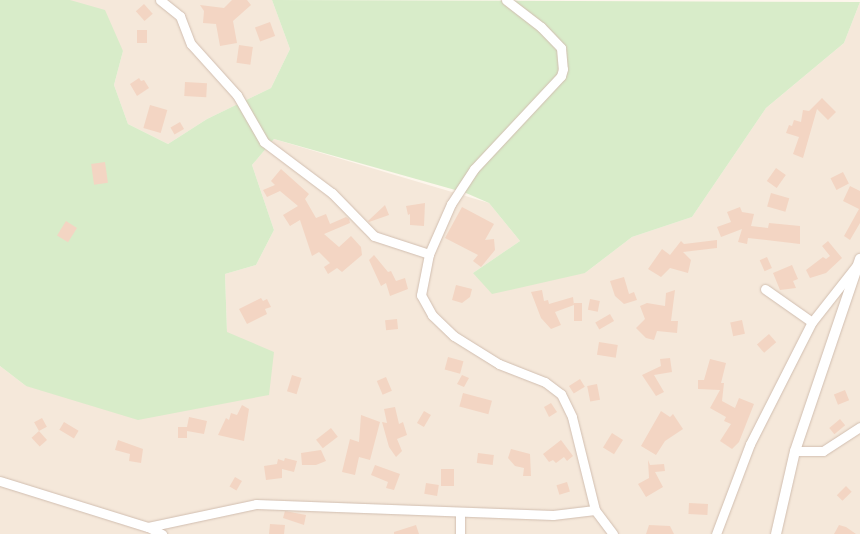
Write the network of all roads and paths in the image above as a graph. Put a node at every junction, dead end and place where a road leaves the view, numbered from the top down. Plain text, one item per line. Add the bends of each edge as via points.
1 (160, 0) edge
2 (506, 0) edge
3 (429, 254) junction
4 (859, 261) edge
5 (765, 289) dead end
6 (812, 322) junction
7 (860, 427) edge
8 (795, 452) junction
9 (0, 482) edge
10 (595, 510) junction
11 (460, 513) junction
12 (148, 527) junction
13 (162, 534) edge
14 (460, 534) edge
15 (613, 534) edge
16 (716, 534) edge
17 (776, 534) edge

1 - 3 street via 180,16 192,44 238,95 264,142 332,193 374,236
2 - 3 street via 541,27 561,48 561,76 474,169 451,204
3 - 10 street via 420,295 432,315 454,336 499,364 545,382 561,394 572,416
4 - 6 street
4 - 8 street
5 - 6 street
6 - 16 street via 750,444
7 - 8 street via 823,451
8 - 17 street
9 - 12 street
10 - 11 street via 553,515
10 - 15 street
11 - 12 street via 256,504
11 - 14 street
12 - 13 street

